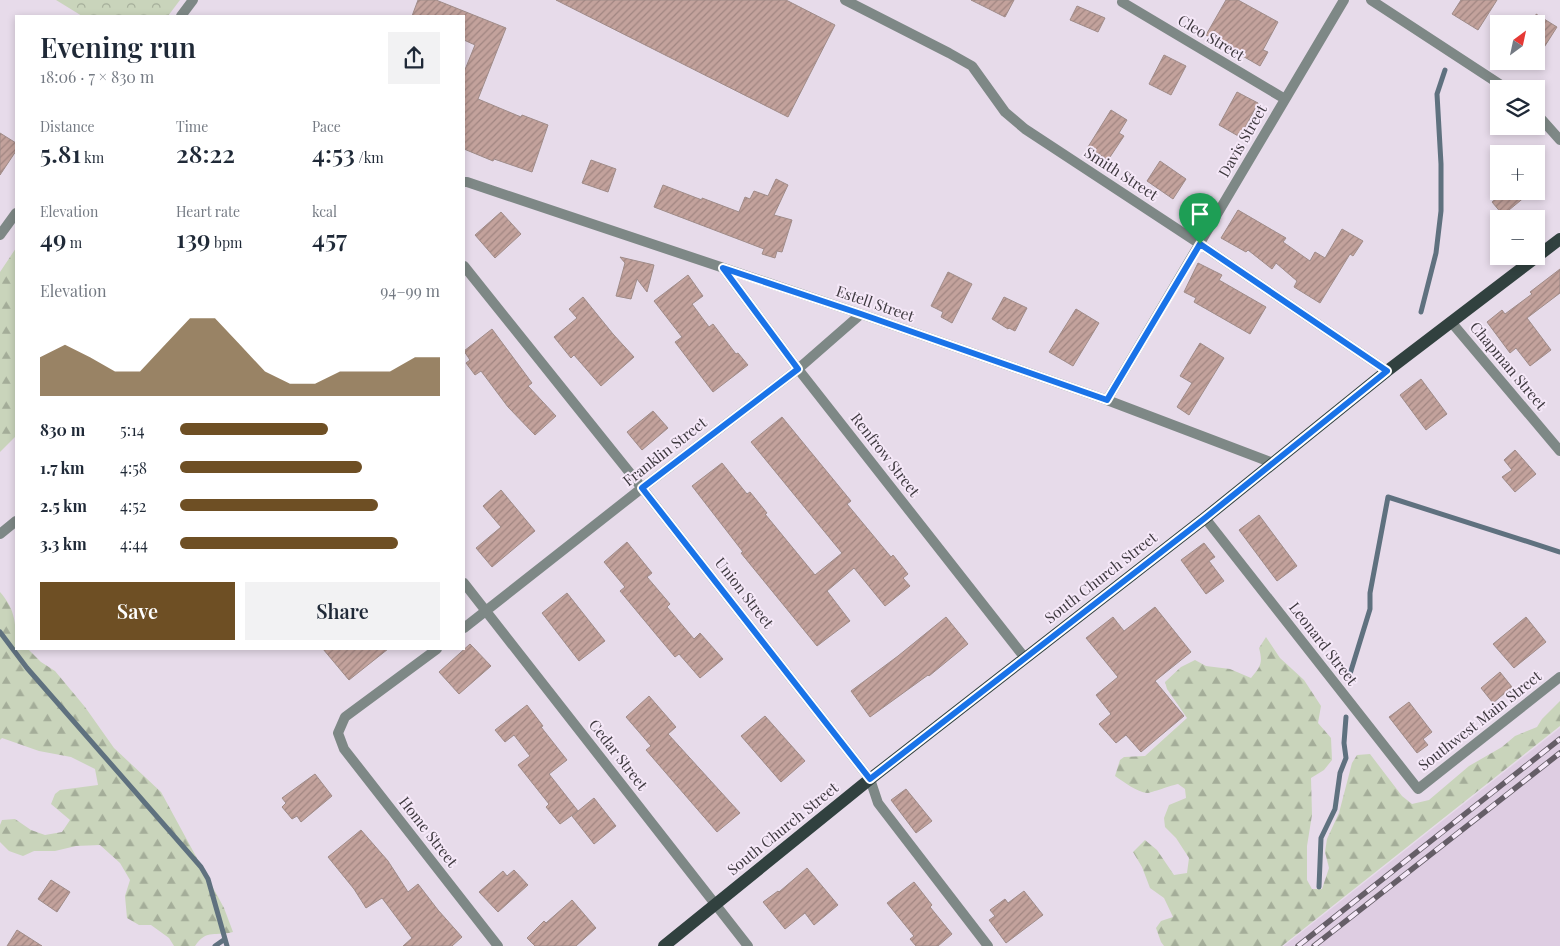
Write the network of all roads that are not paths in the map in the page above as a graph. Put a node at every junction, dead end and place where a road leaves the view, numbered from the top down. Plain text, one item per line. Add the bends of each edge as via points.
1 (193, 0) edge
2 (845, 0) edge
3 (1344, 0) edge
4 (1371, 0) edge
5 (1122, 2) dead end
6 (182, 15) edge
7 (1493, 80) edge
8 (1285, 99) junction
9 (1545, 123) edge
10 (1560, 140) edge
11 (465, 182) edge
12 (15, 213) edge
13 (0, 235) edge
14 (1560, 239) edge
15 (1200, 244) junction
16 (465, 267) edge
17 (723, 268) junction
18 (861, 314) junction
19 (1452, 323) junction
20 (798, 369) junction
21 (1387, 371) junction
22 (1107, 400) junction
23 (1560, 451) edge
24 (1273, 463) junction
25 (642, 488) junction
26 (1205, 518) junction
27 (15, 522) edge
28 (0, 534) edge
29 (465, 584) edge
30 (486, 612) junction
31 (465, 627) edge
32 (436, 650) edge
33 (1025, 658) junction
34 (1560, 678) edge
35 (870, 779) junction
36 (1418, 789) joint
37 (716, 904) junction
38 (498, 946) edge
39 (664, 946) edge
40 (748, 946) edge
41 (988, 946) edge

1 - 6 street
2 - 15 street, Smith Street via 972,66 1005,112 1025,130
3 - 8 street, Davis Street
4 - 7 street
5 - 8 street, Cleo Street
8 - 15 street, Davis Street
9 - 10 street
11 - 17 street, Estell Street
12 - 13 street
14 - 19 main road, South Church Street
15 - 21 street, Smith Street
15 - 22 street, Davis Street
16 - 25 street, Union Street
17 - 18 street, Estell Street
17 - 20 street, Renfrow Street
18 - 20 street, Franklin Street
18 - 22 street, Estell Street
19 - 21 main road, South Church Street
19 - 23 street, Chapman Street
20 - 25 street, Franklin Street
20 - 33 street, Renfrow Street
21 - 24 main road, South Church Street
22 - 24 street, Estell Street
24 - 26 main road, South Church Street
25 - 30 street, Franklin Street
25 - 35 street, Union Street
26 - 33 main road, South Church Street
26 - 36 street, Leonard Street
27 - 28 street
29 - 30 street, Cedar Street
30 - 31 street, Franklin Street
30 - 37 street, Cedar Street
32 - 38 street, Home Street via 345,717 338,733 344,749
33 - 35 main road, South Church Street
34 - 36 street, Southwest Main Street
35 - 37 main road, South Church Street
35 - 41 street, Union Street via 878,803
37 - 39 main road, South Church Street
37 - 40 street, Cedar Street

